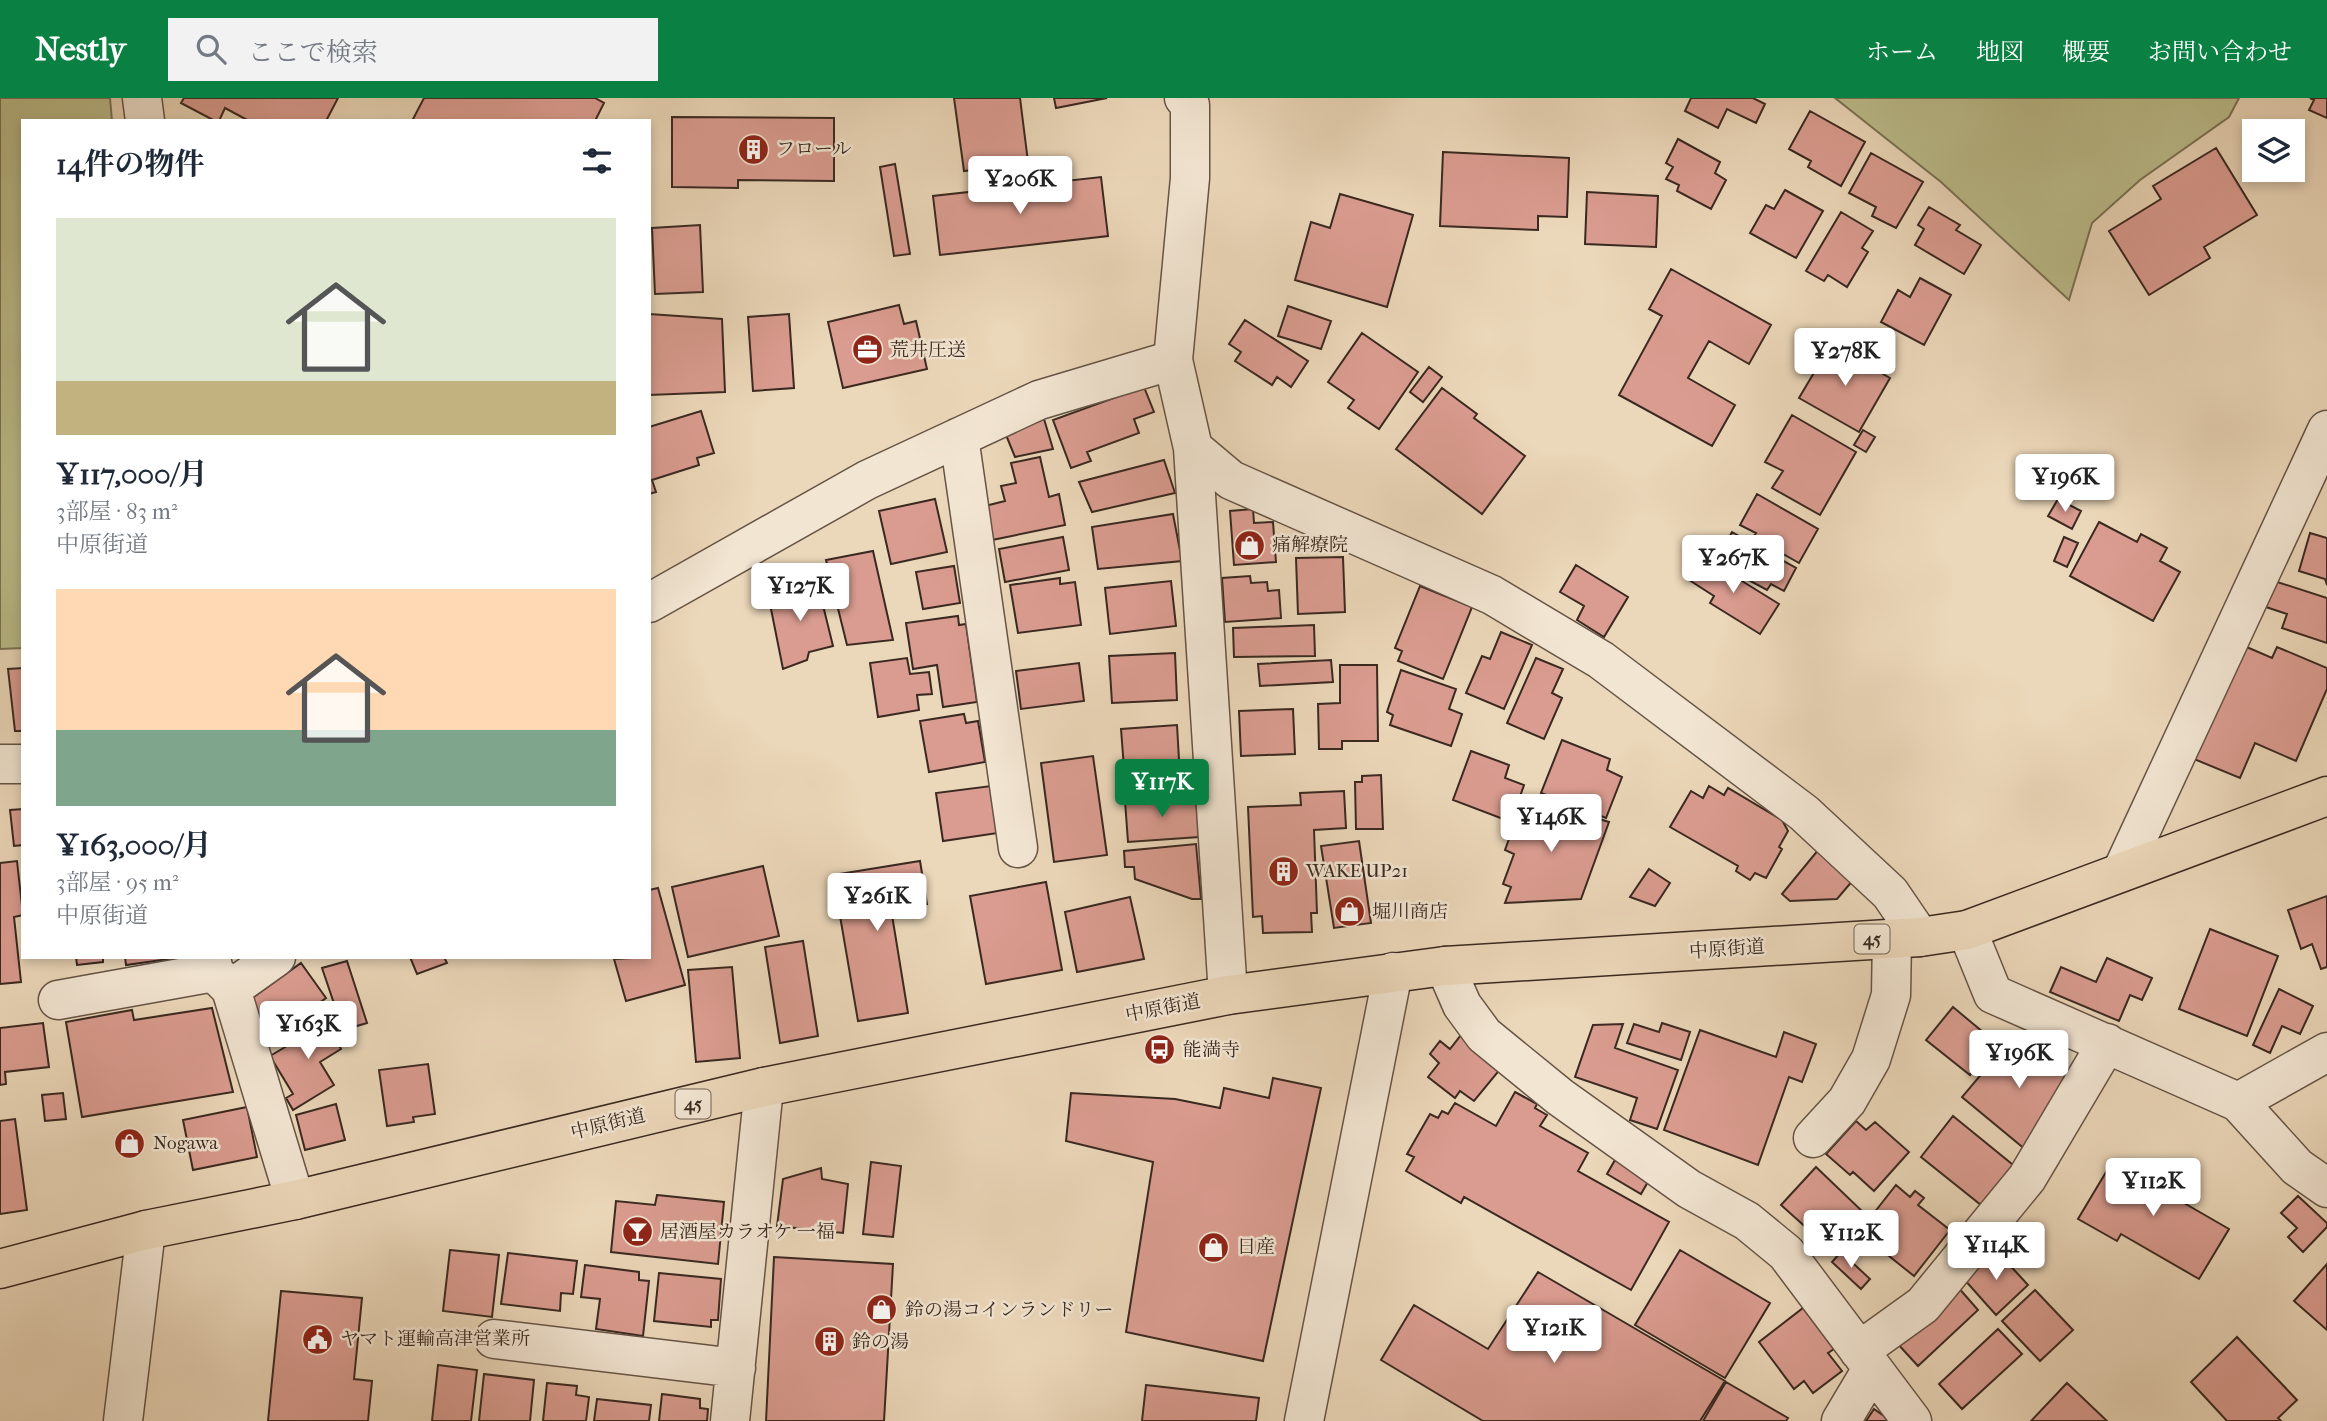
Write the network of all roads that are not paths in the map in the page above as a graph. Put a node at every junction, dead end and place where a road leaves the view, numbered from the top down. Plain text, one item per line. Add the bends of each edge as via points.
1 (142, 98) edge
2 (1188, 100) edge
3 (145, 119) edge
4 (1173, 360) junction
5 (2327, 430) edge
6 (959, 437) junction
7 (1193, 448) junction
8 (651, 602) edge
9 (0, 764) edge
10 (21, 764) edge
11 (2327, 796) edge
12 (1018, 848) dead end
13 (2123, 869) junction
14 (1967, 930) junction
15 (1906, 937) junction
16 (269, 959) edge
17 (1445, 966) junction
18 (1393, 972) junction
19 (219, 973) edge
20 (1228, 995) junction
21 (58, 1000) dead end
22 (2107, 1044) junction
23 (2327, 1052) edge
24 (764, 1087) junction
25 (2238, 1102) junction
26 (1813, 1138) dead end
27 (2327, 1188) edge
28 (295, 1200) junction
29 (146, 1230) junction
30 (0, 1269) edge
31 (494, 1339) dead end
32 (1866, 1360) junction
33 (736, 1368) junction
34 (123, 1421) edge
35 (730, 1421) edge
36 (1304, 1421) edge
37 (1841, 1421) edge
38 (1912, 1421) edge

1 - 3 street
2 - 4 street via 1189,178
4 - 6 street via 1039,400
4 - 7 street
5 - 13 street
6 - 8 street via 867,480
6 - 12 street
7 - 15 street via 1231,480 1492,595 1601,660 1804,813 1890,893
7 - 20 street
9 - 10 street
11 - 13 main road, 中原街道 / 45
13 - 14 main road, 中原街道 / 45
14 - 15 main road, 中原街道 / 45
14 - 22 street via 1993,993
15 - 17 main road, 中原街道 / 45
15 - 26 street via 1871,1059 1846,1101
16 - 19 street
17 - 18 main road, 中原街道 / 45
17 - 32 street via 1462,1004 1484,1035 1560,1097 1689,1189 1747,1221 1786,1253
18 - 20 main road, 中原街道 / 45
18 - 36 street
19 - 21 street
19 - 28 street
20 - 24 main road, 中原街道 / 45
22 - 25 street
22 - 32 street via 2028,1178 1923,1305
23 - 25 street
24 - 28 main road, 中原街道 / 45
24 - 33 street
25 - 27 street via 2297,1167
28 - 29 main road, 中原街道 / 45
29 - 30 main road, 中原街道 / 45
29 - 34 street
31 - 33 street
32 - 37 street
32 - 38 street
33 - 35 street

